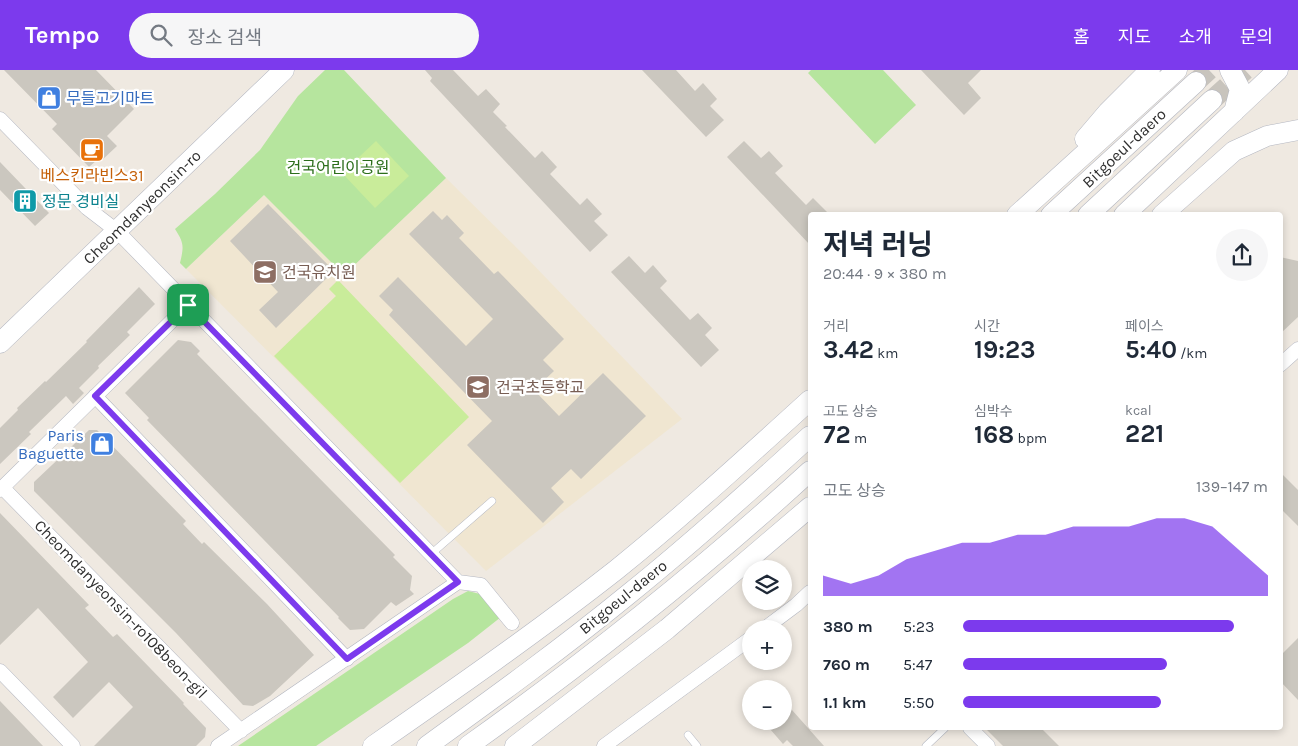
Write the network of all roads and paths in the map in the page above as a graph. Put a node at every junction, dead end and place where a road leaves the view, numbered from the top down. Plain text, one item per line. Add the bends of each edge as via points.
1 (284, 70) edge
2 (1150, 70) edge
3 (1177, 70) tunnel mouth
4 (1230, 70) edge
5 (1278, 70) edge
6 (1196, 82) tunnel mouth
7 (1212, 100) tunnel mouth
8 (1234, 112) junction
9 (0, 118) edge
10 (1298, 130) edge
11 (1022, 210) edge
12 (1054, 212) edge
13 (1091, 212) edge
14 (1129, 212) edge
15 (1165, 212) edge
16 (117, 232) junction
17 (188, 305) junction
18 (0, 343) edge
19 (1298, 349) edge
20 (1283, 362) edge
21 (95, 396) junction
22 (808, 402) edge
23 (808, 438) edge
24 (808, 473) edge
25 (1, 489) edge
26 (492, 502) dead end
27 (808, 509) edge
28 (431, 554) junction
29 (458, 582) junction
30 (808, 594) edge
31 (776, 620) edge
32 (512, 623) dead end
33 (742, 645) edge
34 (347, 659) junction
35 (0, 671) edge
36 (943, 730) edge
37 (972, 730) edge
38 (241, 731) junction
39 (688, 735) dead end
40 (73, 746) edge
41 (218, 746) edge
42 (373, 746) edge
43 (426, 746) edge
44 (468, 746) edge
45 (515, 746) edge
46 (604, 746) edge
47 (697, 746) edge
48 (926, 746) edge
49 (988, 746) edge

1 - 16 main road, Cheomdanyeonsin-ro
2 - 11 main road via 1108,112
3 - 11 main road
4 - 8 main road via 1240,89
5 - 8 main road
6 - 12 main road, Bitgoeul-daero
7 - 13 main road, Bitgoeul-daero
8 - 14 main road
9 - 16 street via 87,208
10 - 15 main road via 1266,136 1234,151
16 - 17 street
16 - 18 main road, Cheomdanyeonsin-ro
17 - 21 street, Cheomdanyeonsin-ro108beon-gil
17 - 28 street
19 - 20 street
21 - 25 street, Cheomdanyeonsin-ro108beon-gil
21 - 34 street
22 - 42 main road via 705,496 616,569 526,639
23 - 43 main road, Bitgoeul-daero via 630,594
24 - 44 main road, Bitgoeul-daero via 755,522 643,614
25 - 38 street, Cheomdanyeonsin-ro108beon-gil
26 - 28 lane
27 - 45 main road via 667,629
28 - 29 street
29 - 32 street via 481,584
29 - 34 street
30 - 31 street
33 - 46 street
34 - 38 street
35 - 40 street
36 - 48 lane
37 - 49 street
38 - 41 street
39 - 47 lane

